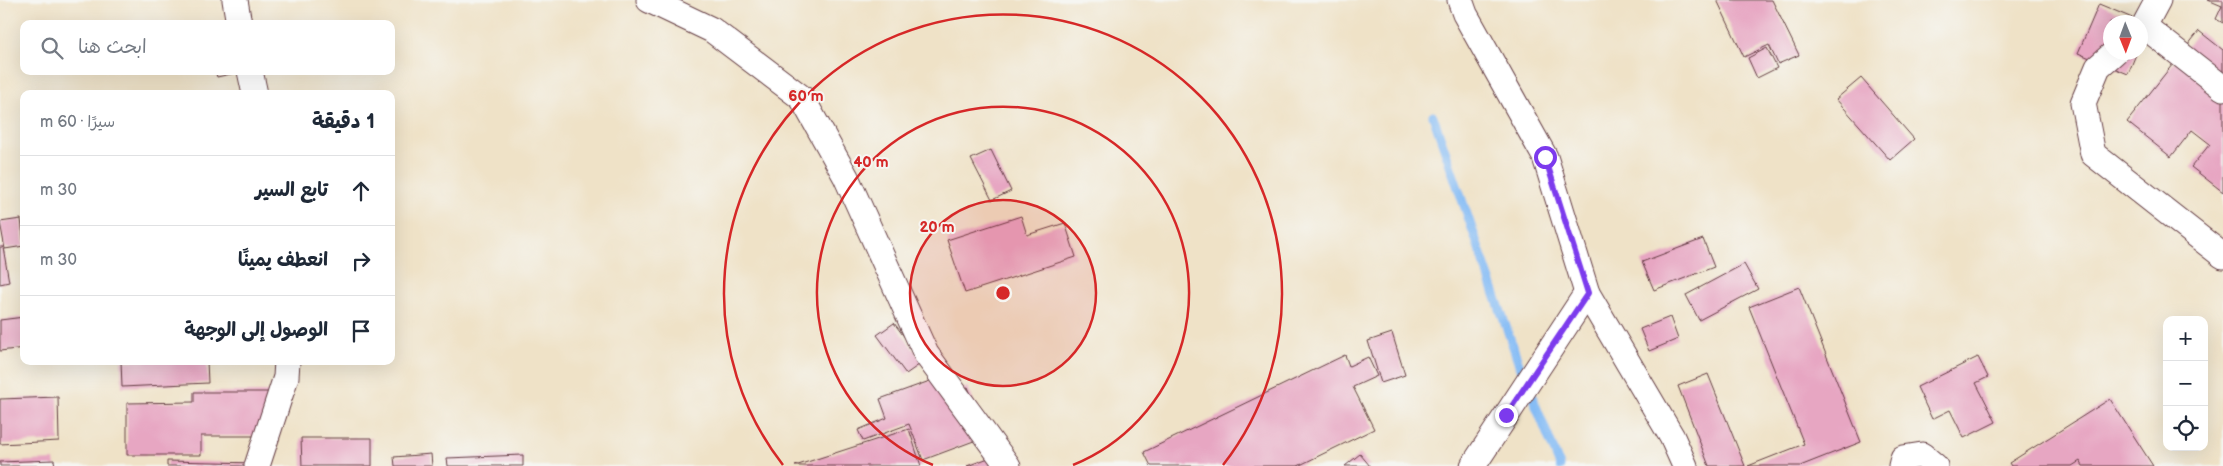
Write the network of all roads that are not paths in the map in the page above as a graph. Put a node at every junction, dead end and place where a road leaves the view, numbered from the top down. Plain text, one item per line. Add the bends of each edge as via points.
1 (235, 0) edge
2 (649, 0) edge
3 (1460, 0) edge
4 (2158, 0) edge
5 (2148, 18) edge
6 (238, 20) edge
7 (2148, 32) edge
8 (2106, 60) edge
9 (251, 75) edge
10 (2223, 88) edge
11 (254, 90) edge
12 (2223, 256) edge
13 (1588, 293) junction
14 (287, 365) edge
15 (257, 466) edge
16 (1008, 466) edge
17 (1473, 466) edge
18 (1685, 466) edge
19 (1901, 466) edge
20 (1935, 466) edge

1 - 6 street
2 - 16 street via 712,30 802,98 846,177 926,354
3 - 13 street via 1464,14 1545,157
4 - 5 street
7 - 10 street
8 - 12 street via 2098,67 2083,103 2093,154
9 - 11 street
13 - 17 street
13 - 18 street via 1672,437
14 - 15 street via 286,377
19 - 20 street via 1903,458 1922,456

